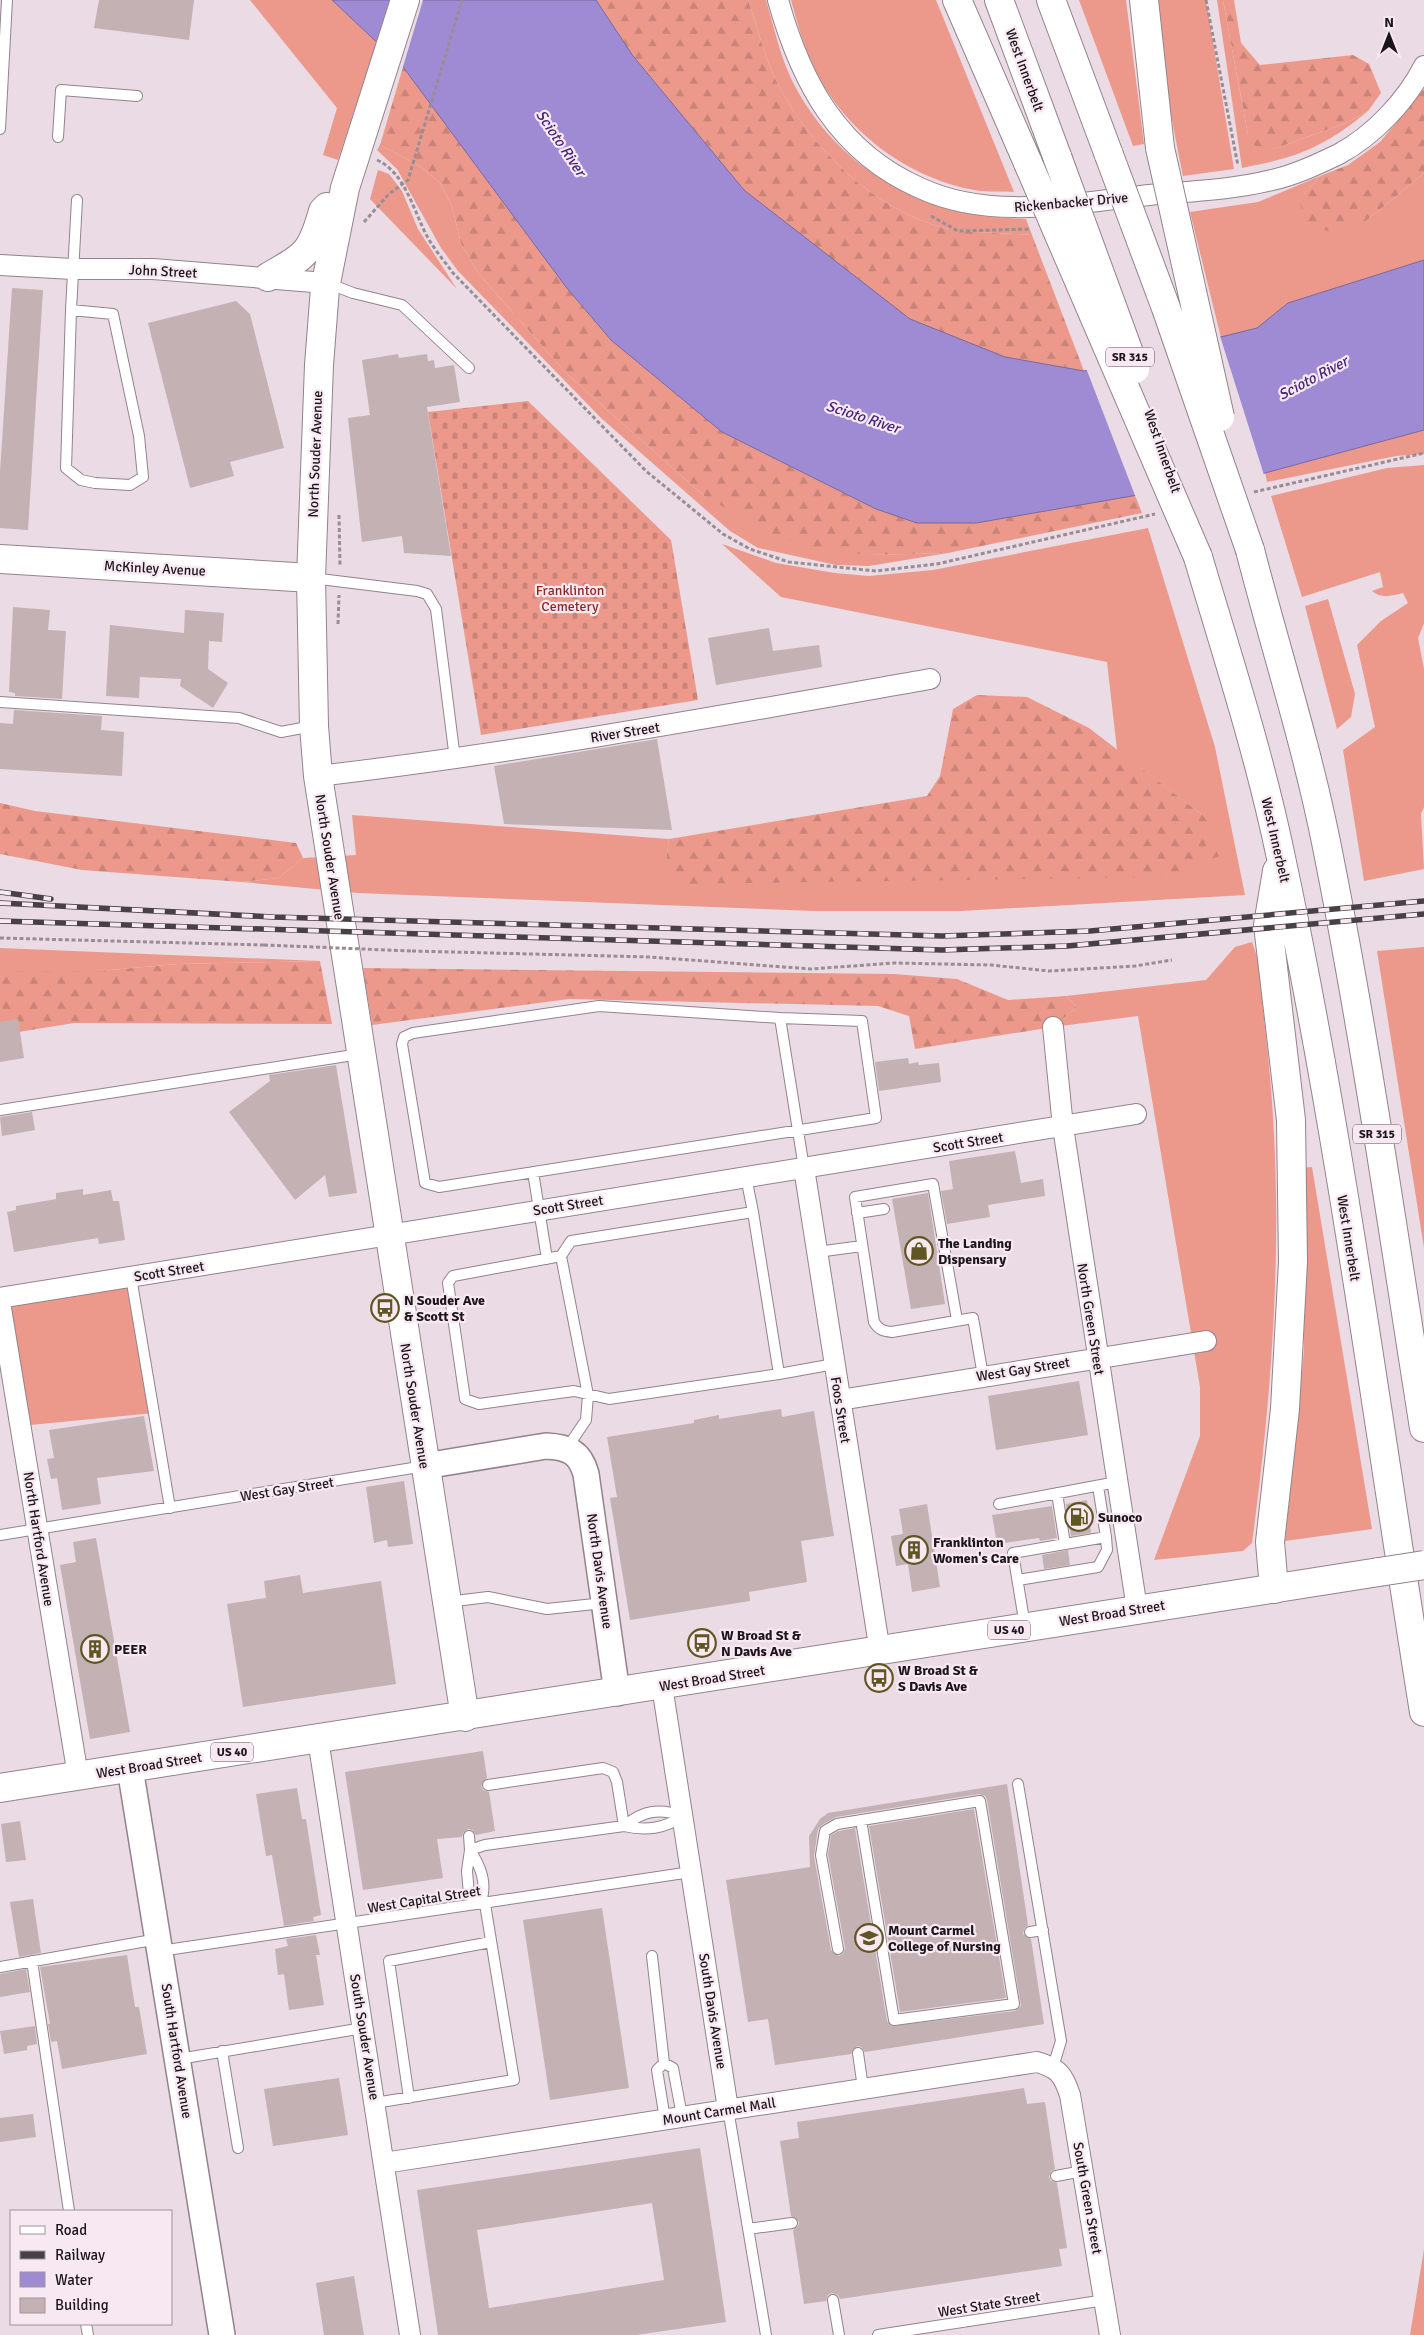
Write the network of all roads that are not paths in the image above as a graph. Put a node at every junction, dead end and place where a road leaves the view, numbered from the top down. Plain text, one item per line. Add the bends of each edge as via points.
1 (404, 0) edge
2 (778, 0) edge
3 (957, 0) edge
4 (999, 0) edge
5 (1051, 0) edge
6 (1144, 0) edge
7 (9, 2) edge
8 (2, 48) edge
9 (1424, 66) edge
10 (137, 96) dead end
11 (0, 129) edge
12 (58, 137) dead end
13 (345, 188) junction
14 (78, 200) dead end
15 (0, 265) edge
16 (73, 269) junction
17 (268, 277) junction
18 (326, 283) junction
19 (71, 310) junction
20 (469, 368) dead end
21 (1250, 550) junction
22 (1198, 557) junction
23 (0, 559) edge
24 (311, 578) junction
25 (930, 679) dead end
26 (0, 702) edge
27 (314, 726) junction
28 (455, 759) junction
29 (318, 776) junction
30 (1280, 851) junction
31 (780, 1018) junction
32 (1053, 1027) dead end
33 (360, 1054) junction
34 (0, 1110) edge
35 (1136, 1114) dead end
36 (1062, 1127) junction
37 (798, 1130) junction
38 (804, 1168) junction
39 (533, 1172) junction
40 (746, 1177) junction
41 (884, 1209) dead end
42 (539, 1210) junction
43 (753, 1212) junction
44 (858, 1213) junction
45 (388, 1235) junction
46 (862, 1246) junction
47 (817, 1252) junction
48 (561, 1256) junction
49 (547, 1258) junction
50 (131, 1277) junction
51 (0, 1298) edge
52 (0, 1302) edge
53 (957, 1320) junction
54 (1206, 1341) dead end
55 (1097, 1357) junction
56 (834, 1364) junction
57 (779, 1374) junction
58 (983, 1376) junction
59 (588, 1395) junction
60 (840, 1400) junction
61 (1424, 1428) edge
62 (569, 1451) junction
63 (425, 1466) junction
64 (1108, 1484) junction
65 (1057, 1493) junction
66 (999, 1504) dead end
67 (170, 1508) junction
68 (37, 1530) junction
69 (0, 1535) edge
70 (1106, 1537) junction
71 (1066, 1544) junction
72 (1127, 1547) junction
73 (1107, 1550) junction
74 (1424, 1565) edge
75 (1018, 1580) junction
76 (1274, 1589) junction
77 (446, 1602) junction
78 (605, 1603) junction
79 (1137, 1609) junction
80 (1026, 1627) junction
81 (880, 1652) junction
82 (662, 1686) junction
83 (617, 1693) junction
84 (1424, 1712) edge
85 (465, 1717) junction
86 (318, 1739) junction
87 (130, 1768) junction
88 (78, 1776) junction
89 (1018, 1784) dead end
90 (488, 1785) dead end
91 (0, 1788) edge
92 (683, 1816) junction
93 (861, 1820) junction
94 (624, 1826) junction
95 (469, 1836) dead end
96 (470, 1850) junction
97 (692, 1872) junction
98 (482, 1904) junction
99 (348, 1925) junction
100 (1043, 1930) junction
101 (1030, 1932) dead end
102 (491, 1942) junction
103 (160, 1945) junction
104 (838, 1949) dead end
105 (652, 1956) dead end
106 (32, 1960) junction
107 (0, 1966) edge
108 (363, 2028) junction
109 (222, 2051) junction
110 (858, 2053) dead end
111 (179, 2059) junction
112 (664, 2062) junction
113 (1053, 2067) junction
114 (863, 2088) junction
115 (409, 2098) junction
116 (375, 2103) junction
117 (728, 2109) junction
118 (673, 2118) junction
119 (238, 2148) dead end
120 (384, 2162) junction
121 (1083, 2171) junction
122 (1056, 2176) dead end
123 (69, 2210) edge
124 (792, 2223) dead end
125 (748, 2230) junction
126 (833, 2300) dead end
127 (1105, 2300) junction
128 (936, 2330) edge
129 (222, 2335) edge
130 (410, 2335) edge
131 (766, 2335) edge
132 (839, 2335) edge
133 (878, 2335) edge
134 (1110, 2335) edge

1 - 13 main road, North Souder Avenue
2 - 9 street, Rickenbacker Drive via 801,69 823,108 851,141 882,166 920,188 965,203 1020,208 1273,180 1341,153 1373,131 1400,102
3 - 22 main road, bridge
4 - 22 main road, West Innerbelt / SR 315, bridge via 1119,324
5 - 21 main road, SR 315, bridge via 1166,308
6 - 21 main road, bridge via 1160,148
7 - 8 lane
8 - 11 lane
10 - 12 lane via 61,90
13 - 17 main road via 323,211 311,247 305,254
13 - 18 main road, North Souder Avenue
14 - 16 lane
15 - 16 street, John Street
16 - 17 street, John Street via 152,269
16 - 19 lane
17 - 18 street, John Street
18 - 20 lane via 402,305
18 - 24 main road, North Souder Avenue via 318,365
19 - 19 lane via 113,314 139,436 143,478 130,485 82,480 66,468
21 - 61 main road, SR 315 via 1326,841
22 - 30 main road, West Innerbelt / SR 315 via 1242,704
23 - 24 main road, McKinley Avenue
24 - 27 main road, North Souder Avenue
24 - 28 lane via 417,592 427,594 432,600 438,622
25 - 28 street, River Street via 702,720
26 - 27 lane via 239,718 281,732
27 - 29 main road, North Souder Avenue
28 - 29 street, River Street
29 - 33 main road, North Souder Avenue
30 - 76 main road via 1268,925 1291,1120 1293,1262 1285,1409 1270,1542
30 - 84 main road, West Innerbelt / SR 315 via 1348,1229
31 - 37 lane
31 - 37 lane via 862,1021 876,1118
31 - 39 lane via 599,1006 413,1033 404,1037 402,1044 424,1183 439,1187
32 - 36 street, North Green Street
33 - 34 lane
33 - 45 main road, North Souder Avenue
35 - 36 street, Scott Street
36 - 38 street, Scott Street
36 - 55 street, North Green Street
37 - 38 lane
37 - 39 lane
38 - 40 street, Scott Street
38 - 47 street, Foos Street
39 - 42 lane
40 - 42 street, Scott Street
40 - 43 lane
41 - 44 lane
42 - 45 street, Scott Street
42 - 49 lane
43 - 48 lane via 571,1241
43 - 57 lane
44 - 46 lane
44 - 53 lane via 855,1197 933,1184
45 - 50 street, Scott Street
45 - 63 main road, North Souder Avenue
46 - 47 lane
46 - 53 lane via 877,1328 892,1332
47 - 56 street, Foos Street
48 - 49 lane
48 - 59 lane
49 - 59 lane via 453,1276 448,1283 466,1399 479,1404 574,1391
50 - 51 street, Scott Street
50 - 67 lane
52 - 68 street, North Hartford Avenue
53 - 58 lane via 973,1318
54 - 55 street, West Gay Street
55 - 58 street, West Gay Street
55 - 64 street, North Green Street
56 - 57 lane
56 - 60 street, Foos Street
57 - 59 lane via 609,1399
58 - 60 street, West Gay Street
59 - 62 lane via 586,1420
60 - 81 street, Foos Street
62 - 63 street, West Gay Street via 546,1446
62 - 78 street, North Davis Avenue via 582,1461 586,1474
63 - 67 lane, West Gay Street
63 - 77 main road, North Souder Avenue
64 - 65 lane
64 - 70 lane
64 - 72 street, North Green Street
65 - 66 lane
65 - 71 lane
67 - 68 lane, West Gay Street
68 - 69 lane, West Gay Street
68 - 88 street, North Hartford Avenue
70 - 71 lane
70 - 73 lane
71 - 75 lane via 1013,1552
72 - 73 lane
72 - 79 street, North Green Street
73 - 75 lane via 1098,1567
74 - 76 main road, West Broad Street / US 40, bridge
75 - 80 lane
76 - 79 main road, West Broad Street / US 40
77 - 78 lane via 488,1597 547,1609
77 - 85 main road, North Souder Avenue
78 - 83 street, North Davis Avenue
79 - 80 main road, West Broad Street / US 40
80 - 81 main road, West Broad Street / US 40
81 - 82 main road, West Broad Street / US 40
82 - 83 main road, West Broad Street / US 40
82 - 92 street, South Davis Avenue
83 - 85 main road, West Broad Street / US 40
85 - 86 main road, West Broad Street / US 40
86 - 87 main road, West Broad Street / US 40
86 - 99 street, South Souder Avenue
87 - 88 main road, West Broad Street / US 40
87 - 103 street, South Hartford Avenue
88 - 91 main road, West Broad Street / US 40
89 - 100 lane
90 - 94 lane via 603,1768 613,1772 617,1782
92 - 94 lane via 669,1826 641,1830
92 - 94 lane via 666,1810 639,1815
92 - 97 street, South Davis Avenue
93 - 93 lane via 980,1801 1014,2004 894,2020
93 - 104 lane via 837,1824 826,1831 821,1855
94 - 96 lane via 485,1845
95 - 96 lane
96 - 98 lane via 480,1868 484,1892
96 - 98 lane via 466,1871 469,1895
97 - 98 lane, West Capital Street
97 - 117 street, South Davis Avenue
98 - 99 lane, West Capital Street
98 - 102 lane
99 - 103 lane, West Capital Street
99 - 108 street, South Souder Avenue
100 - 101 lane
100 - 113 lane via 1062,2041
102 - 115 lane via 389,1960
102 - 115 lane via 514,2080
103 - 106 lane, West Capital Street
103 - 111 street, South Hartford Avenue
105 - 112 lane
106 - 107 lane, West Capital Street
106 - 123 lane
108 - 109 lane
108 - 116 street, South Souder Avenue
109 - 111 lane
109 - 119 lane
110 - 114 lane
111 - 129 street, South Hartford Avenue
112 - 118 lane via 673,2068
112 - 118 lane via 657,2070
113 - 114 street, Mount Carmel Mall via 1037,2062
113 - 121 street, South Green Street via 1065,2079 1070,2094
114 - 117 street, Mount Carmel Mall
115 - 116 lane
116 - 120 street, South Souder Avenue
117 - 118 street, Mount Carmel Mall
117 - 125 lane, South Davis Avenue
118 - 120 street, Mount Carmel Mall
120 - 130 street, South Souder Avenue
121 - 122 lane
121 - 127 street, South Green Street
124 - 125 lane
125 - 131 lane, South Davis Avenue
126 - 132 lane
127 - 128 lane, West State Street
127 - 134 street, South Green Street
128 - 133 lane, West State Street

